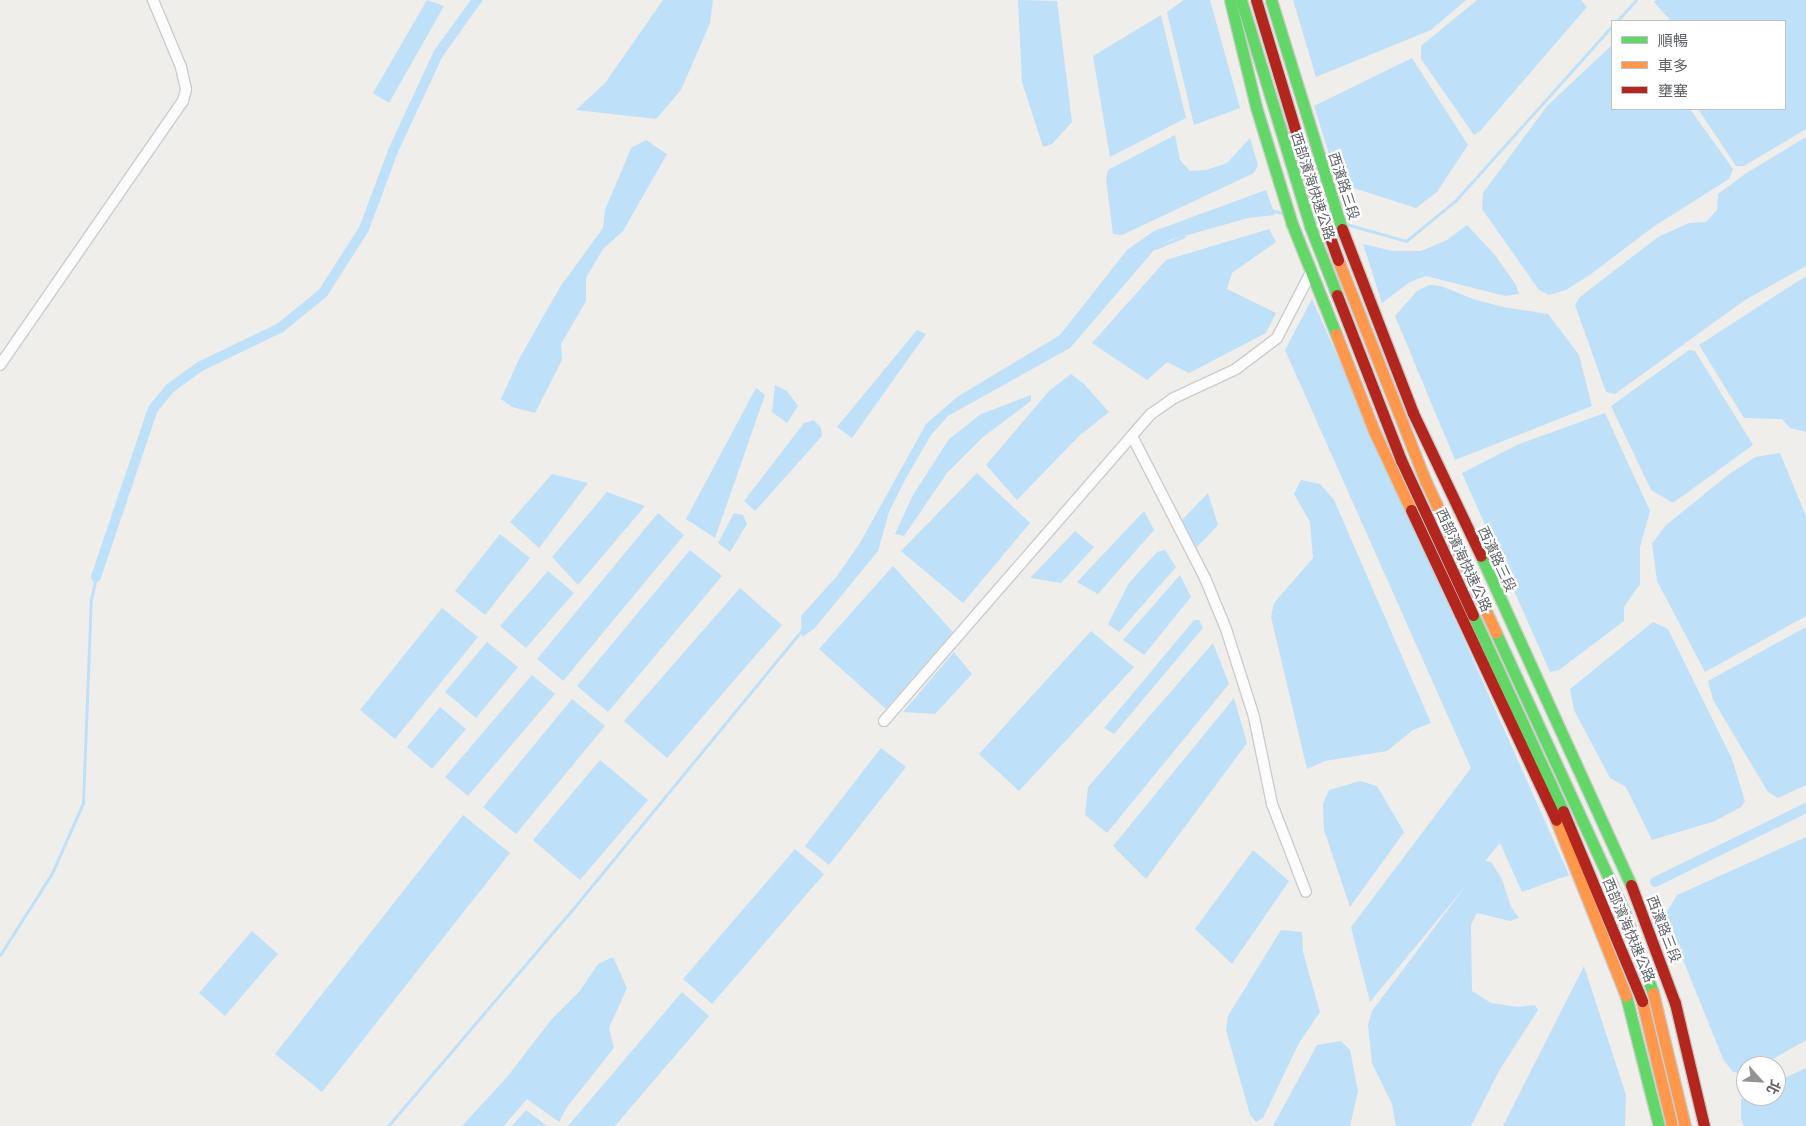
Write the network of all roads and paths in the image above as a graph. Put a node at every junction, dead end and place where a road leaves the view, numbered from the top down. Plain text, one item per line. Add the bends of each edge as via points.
1 (153, 0) edge
2 (1230, 0) edge
3 (1241, 0) edge
4 (1256, 0) edge
5 (1271, 0) edge
6 (1311, 272) junction
7 (0, 365) edge
8 (1132, 436) junction
9 (884, 720) dead end
10 (1306, 892) dead end
11 (1659, 1126) edge
12 (1672, 1126) edge
13 (1685, 1126) edge
14 (1704, 1126) edge

1 - 7 street via 181,67 186,89 183,101
2 - 6 main road via 1280,188
3 - 12 main road, 西部濱海快速公路 via 1310,226 1401,460 1557,800 1639,991
4 - 13 main road, 西部濱海快速公路 via 1314,196 1426,482 1625,914 1651,985
5 - 14 main road, 西濱路三段 via 1344,234 1412,413 1546,694 1643,912 1671,990
6 - 8 street via 1277,338 1267,348 1236,369 1174,398 1151,414
6 - 11 main road via 1374,431 1545,794 1601,930 1626,995
8 - 9 street
8 - 10 street via 1205,578 1226,630 1254,718 1272,804

